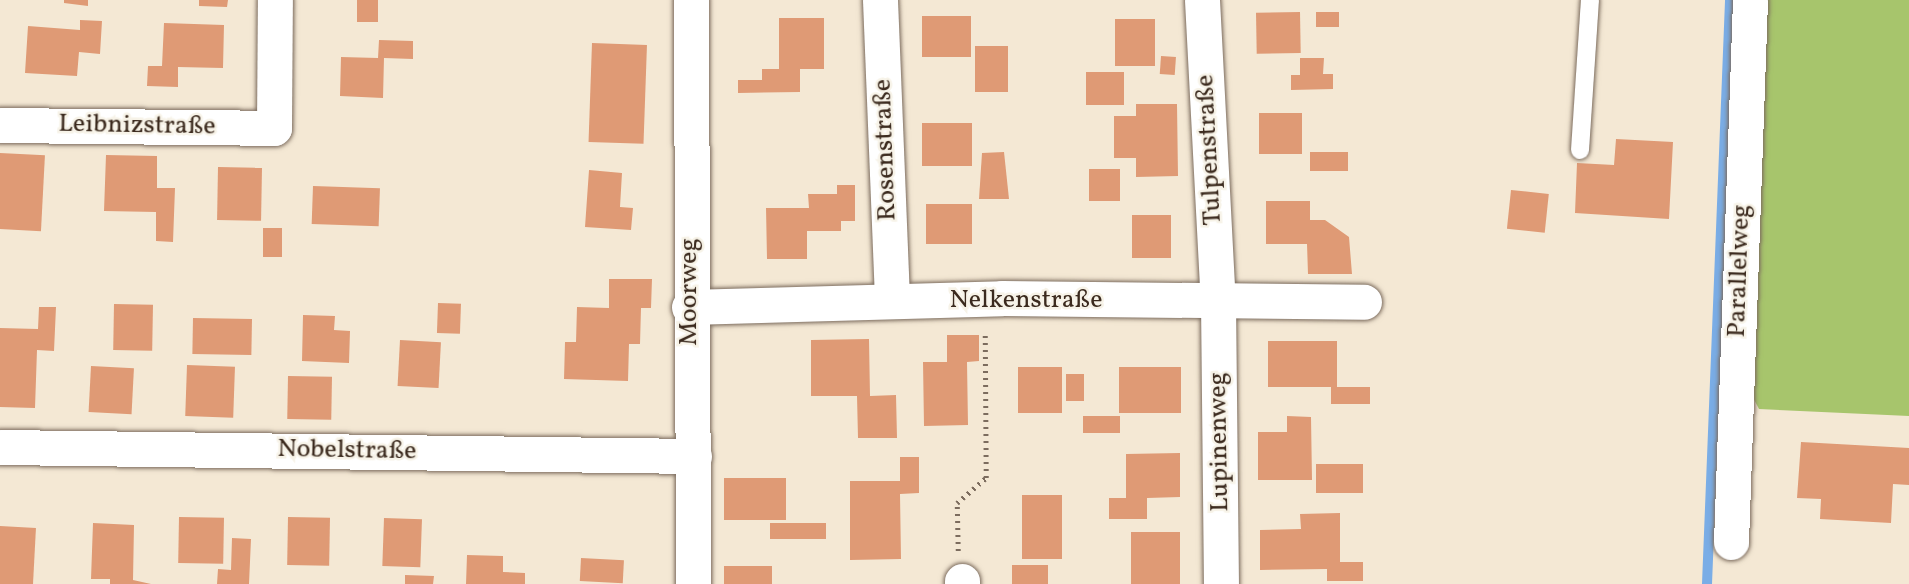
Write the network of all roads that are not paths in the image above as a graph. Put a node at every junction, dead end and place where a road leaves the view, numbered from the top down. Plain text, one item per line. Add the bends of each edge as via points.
1 (275, 0) edge
2 (691, 0) edge
3 (880, 0) edge
4 (1202, 0) edge
5 (1590, 0) edge
6 (1750, 0) edge
7 (0, 125) edge
8 (1580, 150) dead end
9 (892, 301) junction
10 (1218, 301) junction
11 (1364, 302) dead end
12 (689, 307) junction
13 (0, 447) edge
14 (694, 456) junction
15 (1731, 542) dead end
16 (693, 584) edge
17 (1221, 584) edge

1 - 7 street, Leibnizstraße via 274,128
2 - 12 street, Moorweg
3 - 9 street, Rosenstraße
4 - 10 street, Tulpenstraße
5 - 8 lane
6 - 15 street, Parallelweg
9 - 10 street, Nelkenstraße
9 - 12 street, Nelkenstraße
10 - 11 street, Nelkenstraße
10 - 17 street, Lupinenweg
12 - 14 street, Moorweg
13 - 14 street, Nobelstraße
14 - 16 street, Moorweg

